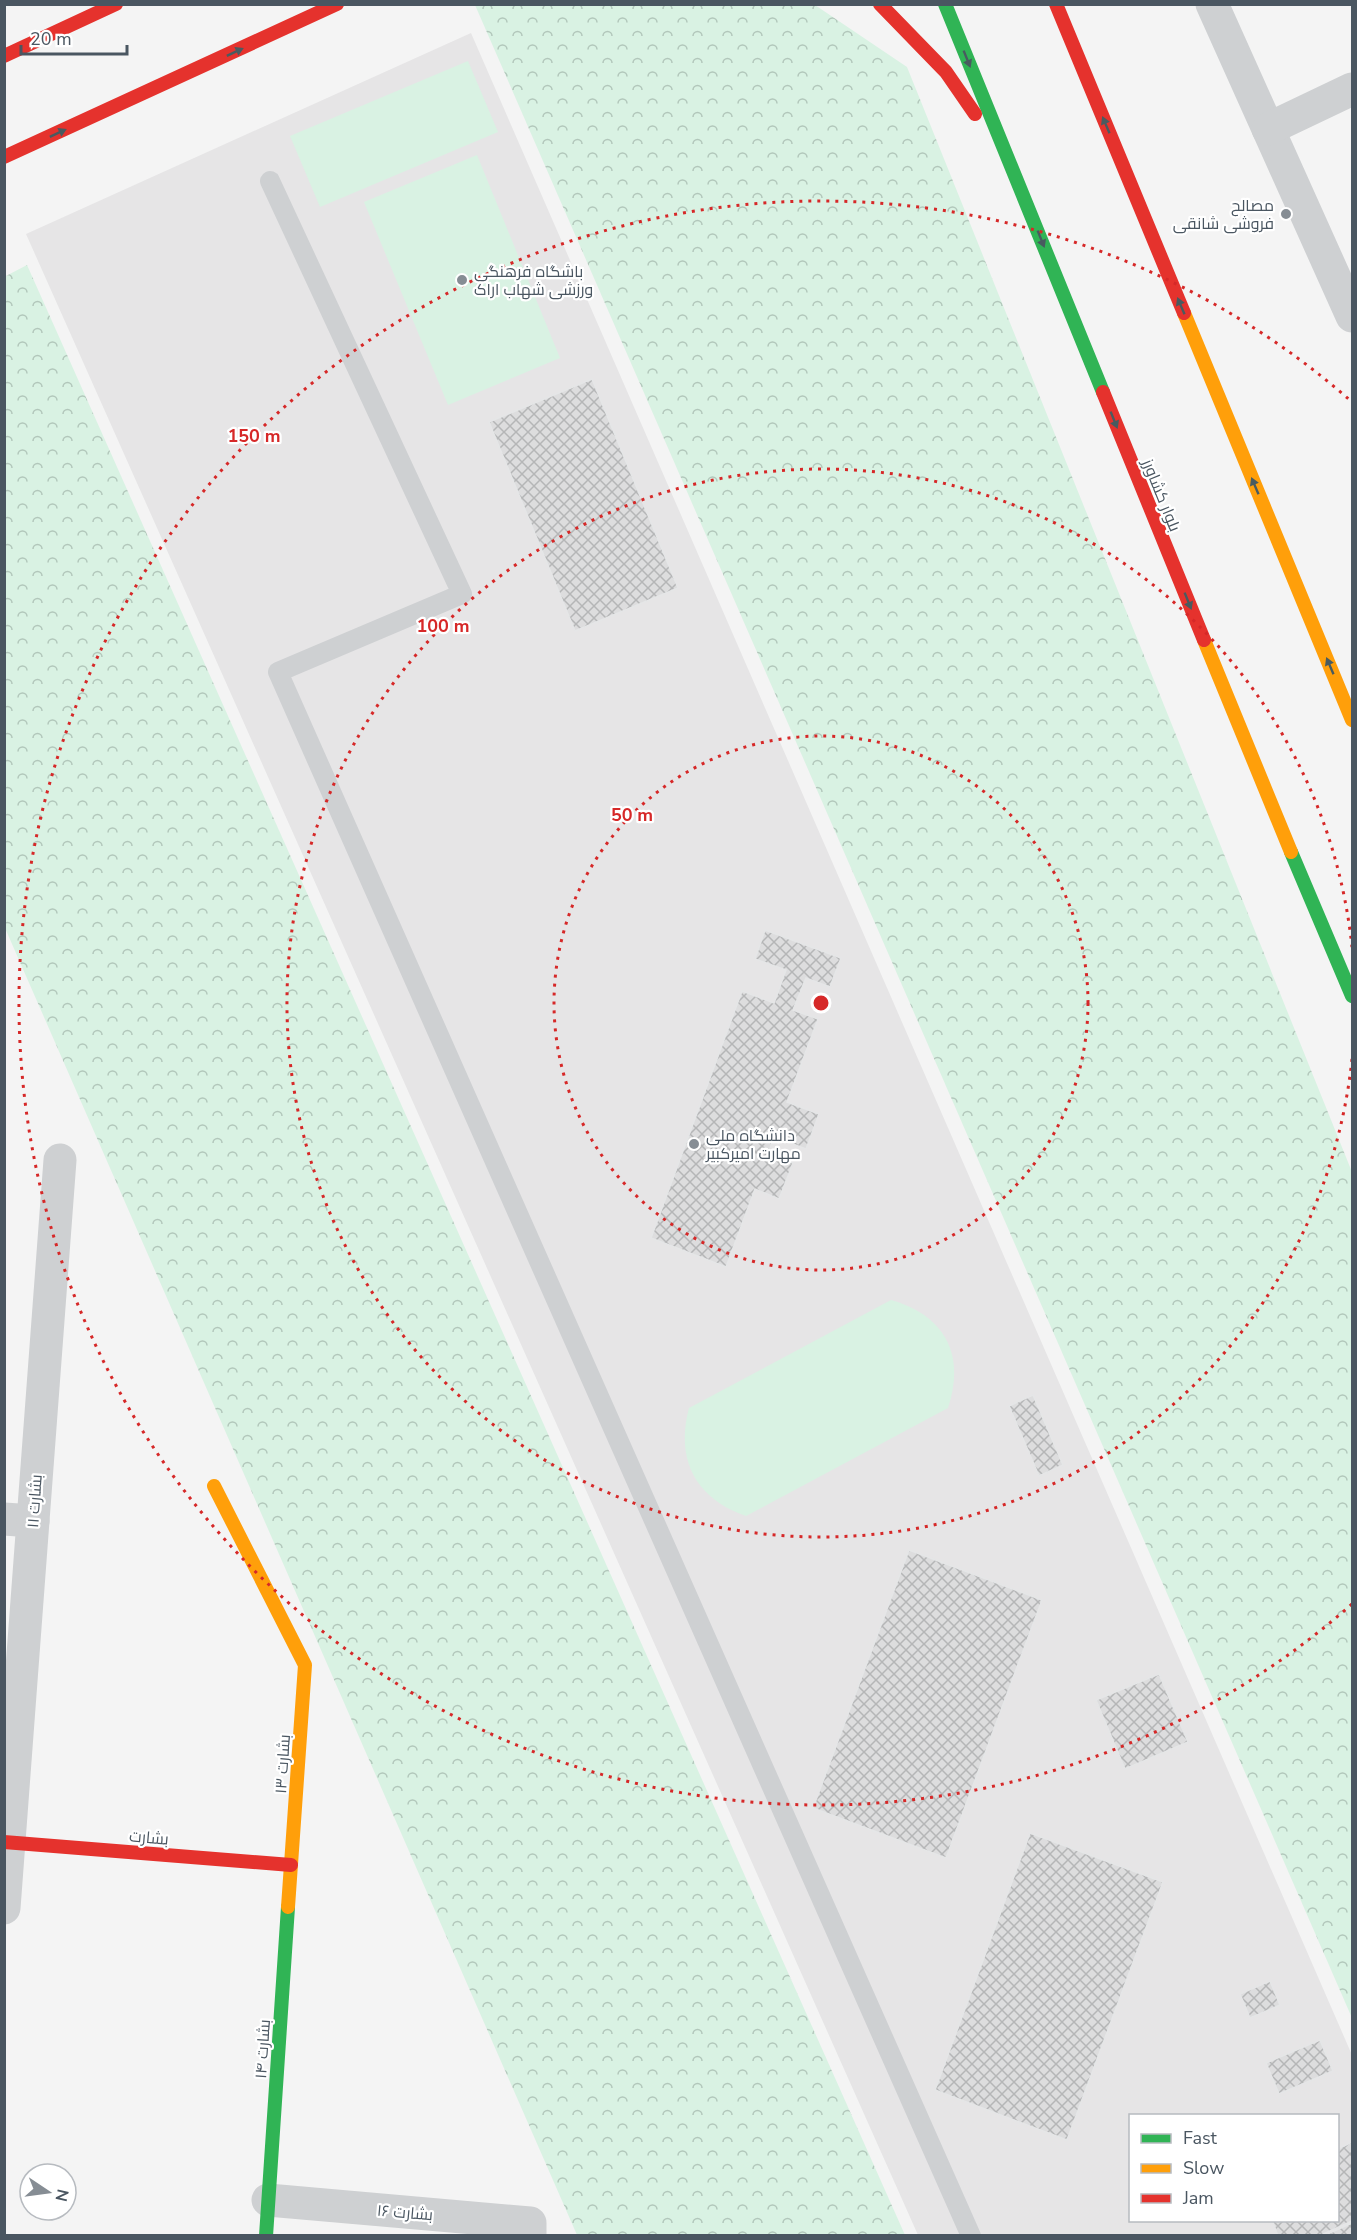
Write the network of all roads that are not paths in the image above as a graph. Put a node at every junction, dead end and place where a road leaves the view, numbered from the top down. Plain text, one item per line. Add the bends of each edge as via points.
1 (116, 4) edge
2 (337, 4) edge
3 (880, 4) edge
4 (945, 4) edge
5 (1056, 4) edge
6 (1212, 4) edge
7 (4, 56) edge
8 (1353, 89) edge
9 (1268, 129) junction
10 (4, 157) edge
11 (1009, 161) junction
12 (270, 181) dead end
13 (1353, 316) edge
14 (1353, 720) edge
15 (1353, 996) edge
16 (60, 1160) dead end
17 (214, 1486) dead end
18 (19, 1520) edge
19 (6, 1842) edge
20 (291, 1865) junction
21 (4, 1908) edge
22 (268, 2200) junction
23 (266, 2235) edge
24 (530, 2235) edge
25 (971, 2235) edge

1 - 7 main road
10 -> 2 main road
3 - 11 main road via 946,72
4 -> 11 main road, بلوار کشاورز
14 -> 5 main road
6 - 9 street
8 - 9 street
9 - 13 street
11 -> 15 main road, بلوار کشاورز via 1277,820
12 - 25 lane via 462,594 278,672
16 - 18 street, بشارت ۱۱
17 - 20 main road, بشارت ۱۳ via 305,1665
18 - 19 street, بشارت ۱۱
19 - 20 main road, بشارت
19 - 21 street, بشارت ۱۱
20 - 22 main road, بشارت ۱۴
22 - 23 main road, بشارت ۱۴
22 - 24 street, بشارت ۱۶ via 530,2223

